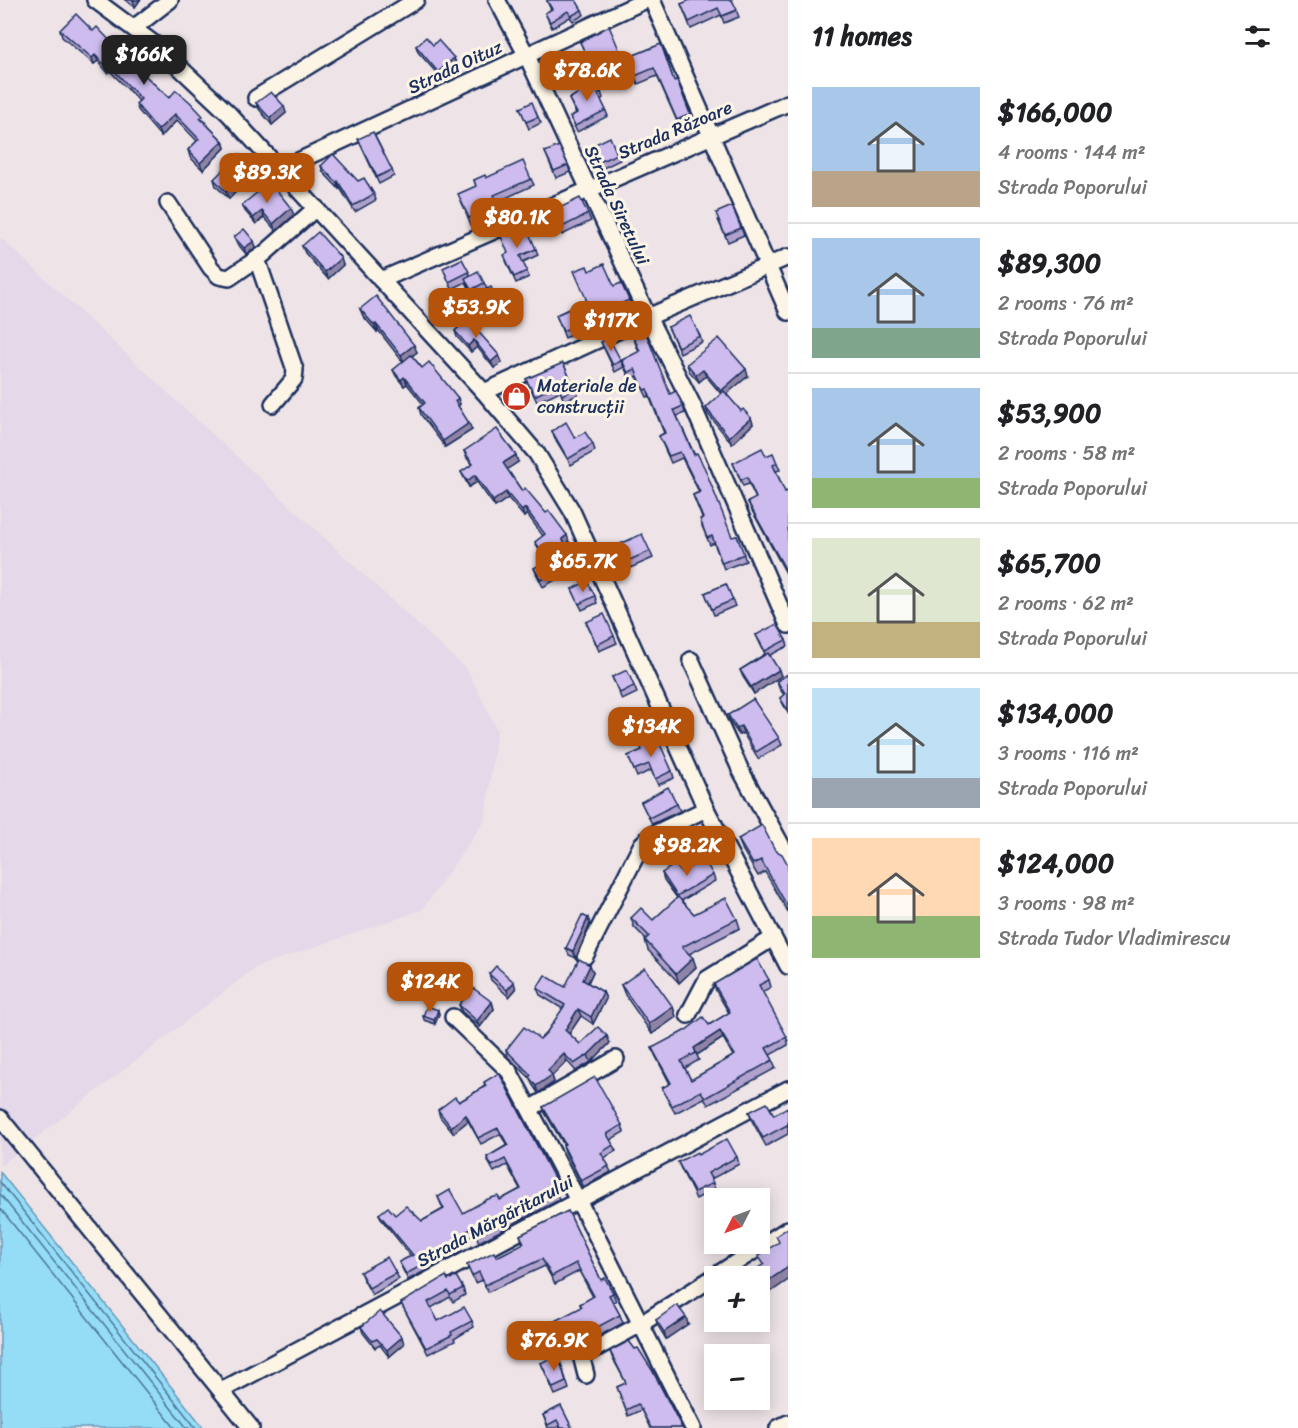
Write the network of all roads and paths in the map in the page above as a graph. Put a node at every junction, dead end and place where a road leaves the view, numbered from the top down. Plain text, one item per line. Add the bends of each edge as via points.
1 (95, 0) edge
2 (170, 0) edge
3 (416, 0) edge
4 (497, 0) edge
5 (646, 0) edge
6 (652, 0) edge
7 (135, 27) junction
8 (526, 56) junction
9 (256, 98) dead end
10 (788, 103) edge
11 (712, 135) junction
12 (280, 169) junction
13 (588, 189) junction
14 (168, 203) dead end
15 (316, 208) junction
16 (788, 257) edge
17 (257, 259) junction
18 (768, 266) junction
19 (381, 280) junction
20 (788, 312) edge
21 (648, 316) junction
22 (484, 392) junction
23 (273, 404) dead end
24 (788, 625) edge
25 (691, 660) dead end
26 (706, 809) junction
27 (788, 856) edge
28 (773, 938) junction
29 (585, 956) dead end
30 (788, 966) edge
31 (688, 1015) dead end
32 (453, 1017) dead end
33 (616, 1059) dead end
34 (788, 1089) edge
35 (531, 1108) junction
36 (0, 1118) edge
37 (579, 1200) junction
38 (788, 1229) edge
39 (731, 1266) edge
40 (704, 1283) edge
41 (641, 1324) junction
42 (586, 1375) dead end
43 (222, 1390) junction
44 (788, 1423) edge
45 (251, 1428) edge
46 (693, 1428) edge
47 (778, 1428) edge

1 - 7 street
2 - 7 street
3 - 9 street
4 - 8 street, Strada Siretului
5 - 8 street, Strada Oituz
6 - 11 street
7 - 12 street via 202,88
8 - 12 street, Strada Oituz
8 - 13 street, Strada Siretului
10 - 11 street, Strada Răzoare
11 - 13 street, Strada Răzoare
11 - 18 street
12 - 15 street
13 - 19 street, Strada Răzoare
13 - 21 street, Strada Siretului
14 - 17 street via 219,276 229,278
15 - 17 street
15 - 19 street
16 - 18 street
17 - 23 street via 295,370 294,379
18 - 20 street
18 - 21 street
19 - 22 street
21 - 22 street
21 - 24 street, Strada Siretului via 692,404
22 - 26 street via 537,454 572,511
25 - 27 street via 741,771
26 - 28 street
26 - 29 street via 652,835 642,844
28 - 30 street
28 - 31 street via 707,979
32 - 35 street via 509,1071
33 - 35 street
34 - 37 street, Strada Mărgăritarului
35 - 37 street
36 - 43 street
37 - 41 street
37 - 43 street, Strada Mărgăritarului
38 - 39 street
40 - 41 street
41 - 42 street via 586,1354 582,1359
41 - 46 street
43 - 45 street
44 - 47 street

